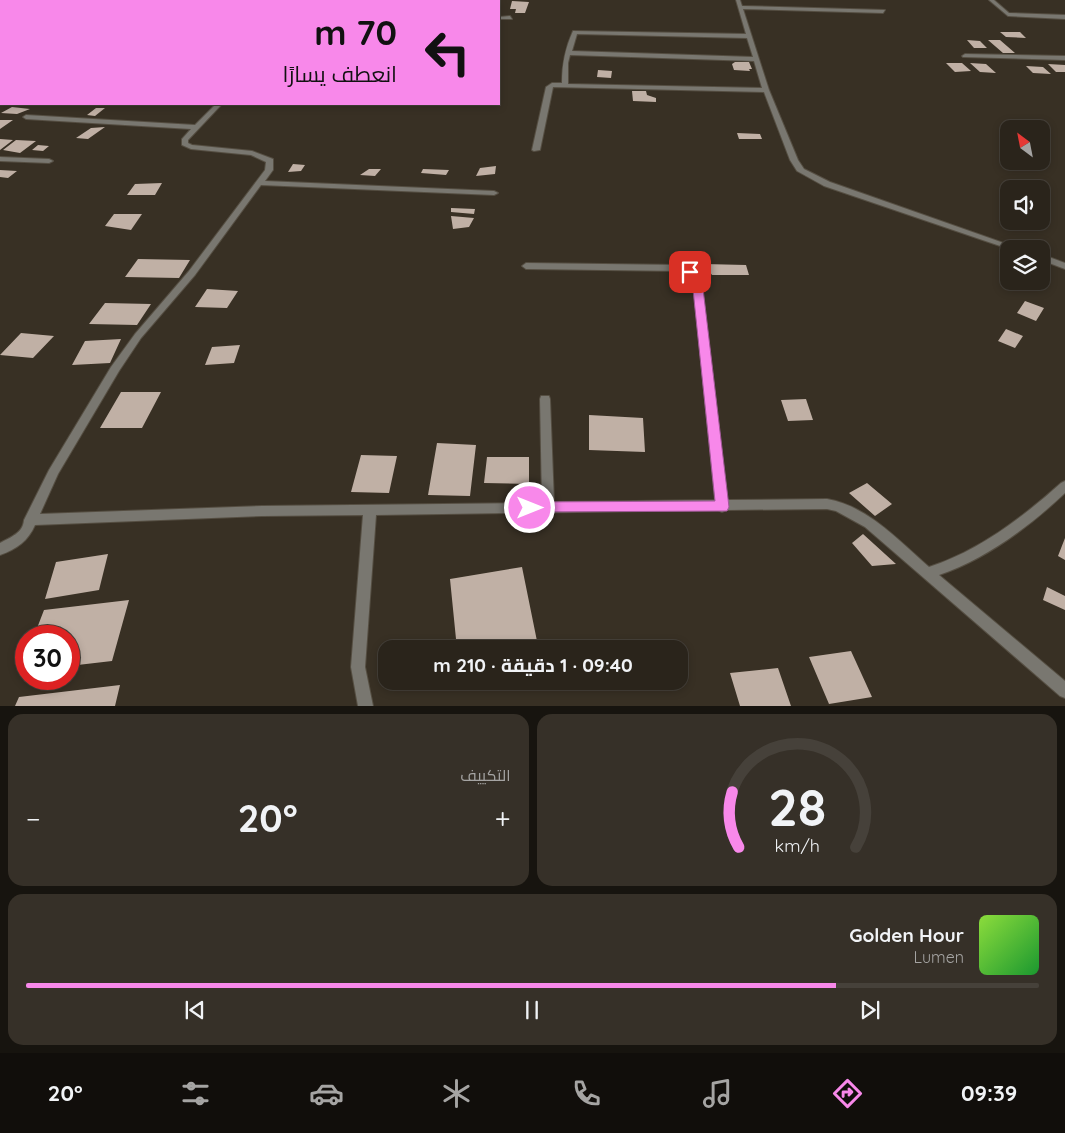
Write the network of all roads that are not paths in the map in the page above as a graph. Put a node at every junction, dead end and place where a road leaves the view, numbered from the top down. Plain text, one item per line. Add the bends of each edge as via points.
1 (990, 0) edge
2 (739, 3) edge
3 (883, 11) dead end
4 (1065, 16) edge
5 (500, 18) edge
6 (510, 18) dead end
7 (749, 36) junction
8 (567, 53) junction
9 (965, 56) dead end
10 (1065, 58) edge
11 (756, 59) junction
12 (565, 84) junction
13 (766, 90) junction
14 (218, 105) edge
15 (26, 117) dead end
16 (196, 127) junction
17 (536, 150) dead end
18 (0, 159) edge
19 (49, 161) dead end
20 (261, 183) junction
21 (494, 193) dead end
22 (1000, 243) edge
23 (1050, 260) edge
24 (526, 266) dead end
25 (1065, 266) edge
26 (545, 399) dead end
27 (1062, 494) edge
28 (722, 507) junction
29 (548, 508) junction
30 (370, 509) junction
31 (30, 520) junction
32 (0, 549) edge
33 (928, 573) junction
34 (1065, 691) edge
35 (366, 706) edge

1 - 4 street via 1008,14
2 - 3 street
2 - 7 street
5 - 6 street
7 - 8 street via 578,32 573,33
7 - 11 street
8 - 11 street
8 - 12 street
9 - 10 street
11 - 13 street
12 - 13 street
12 - 17 street via 549,88
13 - 22 street via 794,160 806,175
14 - 16 street
15 - 16 street
16 - 20 street via 185,139 187,146 252,153 270,161 270,170
18 - 19 street
20 - 21 street
20 - 31 street via 126,353 53,473
23 - 25 street
24 - 28 street via 682,268 694,275
26 - 29 street
27 - 33 street via 975,553 958,563
28 - 29 street
28 - 33 street via 839,506 869,523
29 - 30 street
30 - 31 street
30 - 35 street via 358,667
31 - 32 street via 20,538
33 - 34 street

